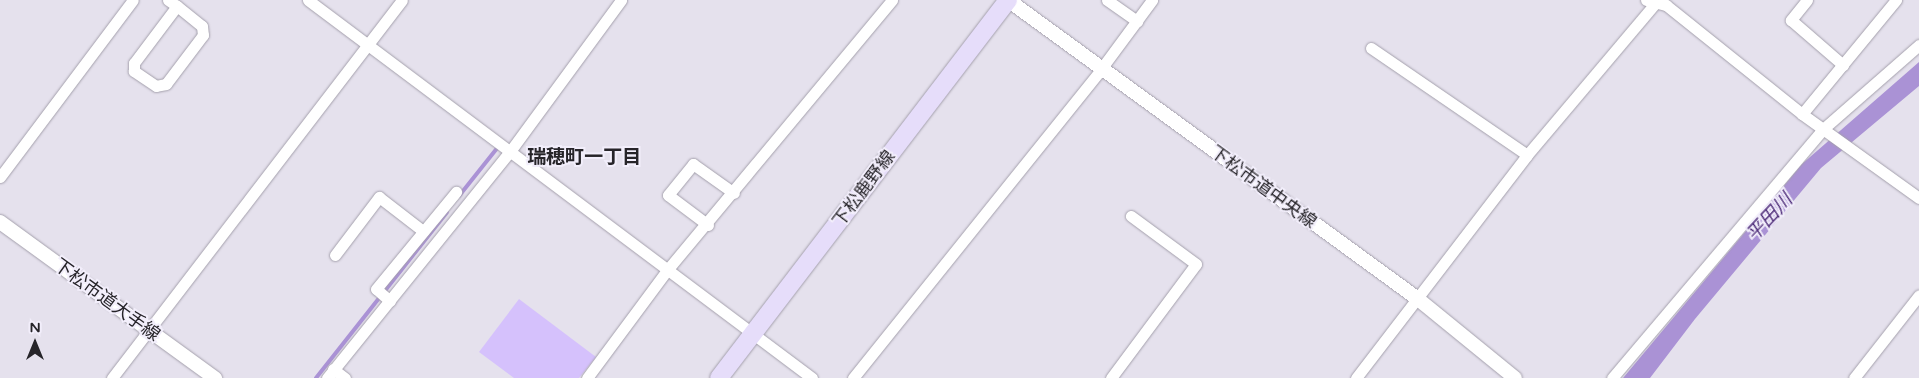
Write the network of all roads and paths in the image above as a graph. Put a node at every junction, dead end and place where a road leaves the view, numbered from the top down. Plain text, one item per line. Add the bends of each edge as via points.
1 (132, 0) edge
2 (308, 0) edge
3 (402, 0) edge
4 (621, 0) edge
5 (892, 0) edge
6 (1008, 0) edge
7 (1107, 0) edge
8 (1152, 0) edge
9 (1807, 0) edge
10 (1896, 0) edge
11 (1654, 1) edge
12 (173, 3) edge
13 (1137, 20) junction
14 (367, 43) junction
15 (1919, 45) edge
16 (1370, 48) dead end
17 (1843, 65) junction
18 (1101, 69) junction
19 (1802, 114) junction
20 (1825, 130) junction
21 (511, 150) junction
22 (1527, 155) junction
23 (0, 177) edge
24 (456, 192) dead end
25 (734, 193) junction
26 (1919, 198) edge
27 (1131, 216) dead end
28 (0, 222) edge
29 (708, 225) junction
30 (423, 231) junction
31 (335, 255) dead end
32 (668, 269) junction
33 (1919, 295) edge
34 (1418, 299) junction
35 (390, 301) junction
36 (148, 330) junction
37 (752, 335) junction
38 (330, 374) edge
39 (112, 378) edge
40 (215, 378) edge
41 (345, 378) edge
42 (587, 378) edge
43 (719, 378) edge
44 (812, 378) edge
45 (853, 378) edge
46 (1112, 378) edge
47 (1356, 378) edge
48 (1515, 378) edge
49 (1612, 378) edge
50 (1854, 378) edge

1 - 23 street
2 - 14 street
3 - 14 street
4 - 21 street
5 - 25 street
6 - 18 street, 下松市道中央線
6 - 37 main road, 下松鹿野線
7 - 13 street
8 - 13 street
9 - 17 street via 1791,20
10 - 17 street
11 - 19 street via 1666,5
11 - 22 street
12 - 12 street via 134,63 134,71 156,86 166,84 203,35 202,26
13 - 18 street
14 - 21 street
14 - 36 street
15 - 20 street
16 - 22 street
17 - 19 street
18 - 34 street, 下松市道中央線
18 - 45 street
19 - 20 street
20 - 26 street
20 - 49 street
21 - 32 street
21 - 35 street
22 - 34 street
24 - 30 street
25 - 29 street
25 - 29 street via 693,164 668,195
27 - 46 street via 1196,264
28 - 36 street, 下松市道大手線
29 - 32 street
30 - 31 street via 379,197
30 - 35 street via 376,289
32 - 37 street
32 - 42 street
33 - 50 street
34 - 47 street
34 - 48 street, 下松市道中央線
35 - 38 street
36 - 39 street
36 - 40 street, 下松市道大手線
37 - 43 main road, 下松鹿野線
37 - 44 street
38 - 41 street

